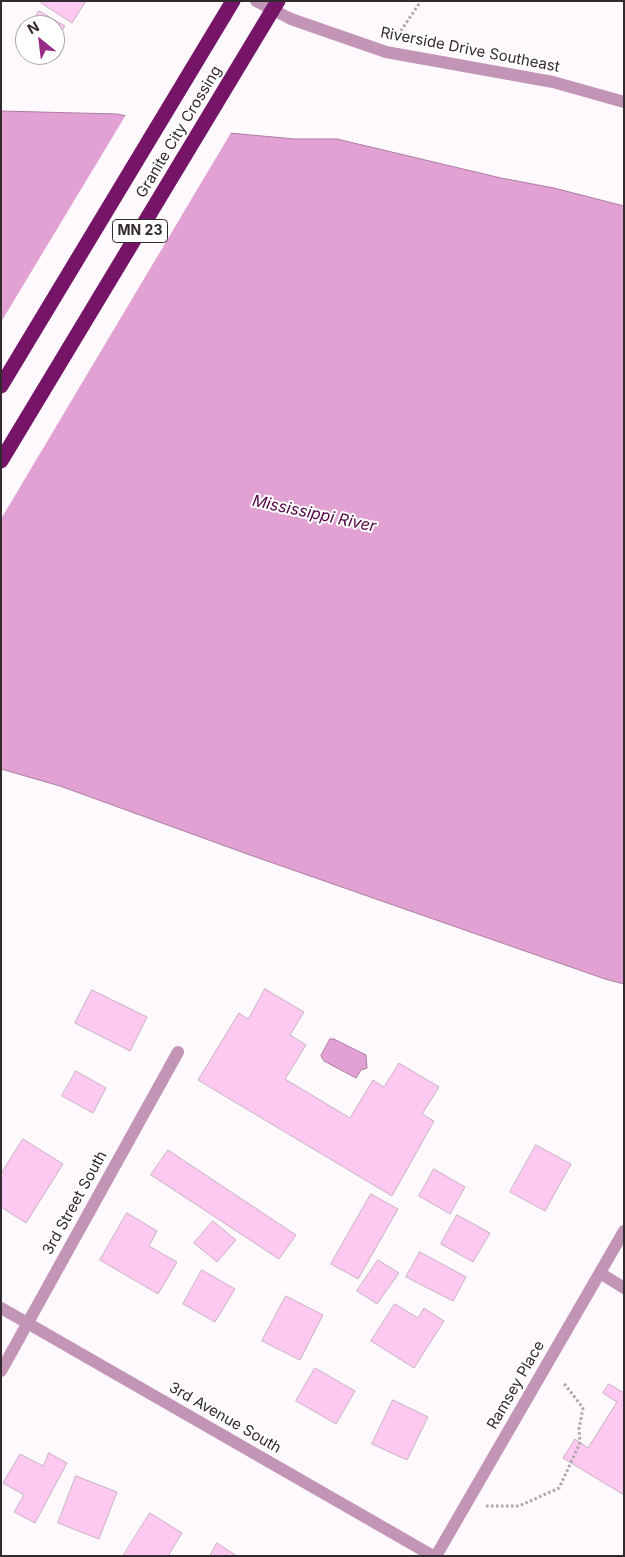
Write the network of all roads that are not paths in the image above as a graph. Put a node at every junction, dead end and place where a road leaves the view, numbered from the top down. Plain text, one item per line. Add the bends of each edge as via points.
1 (233, 1) edge
2 (256, 1) edge
3 (278, 1) edge
4 (624, 102) edge
5 (1, 386) edge
6 (1, 461) edge
7 (178, 1052) dead end
8 (624, 1231) edge
9 (600, 1273) junction
10 (624, 1288) edge
11 (1, 1308) edge
12 (28, 1324) junction
13 (1, 1371) edge
14 (434, 1556) edge

1 - 5 highway, Granite City Crossing / MN 23
2 - 4 street, Riverside Drive Southeast via 292,19 386,52 553,82
3 - 6 highway, Granite City Crossing / MN 23, bridge
7 - 12 street, 3rd Street South
8 - 9 street, Ramsey Place
9 - 10 street
9 - 14 street, Ramsey Place
11 - 12 street, 3rd Avenue South
12 - 13 street, 3rd Street South
12 - 14 street, 3rd Avenue South

